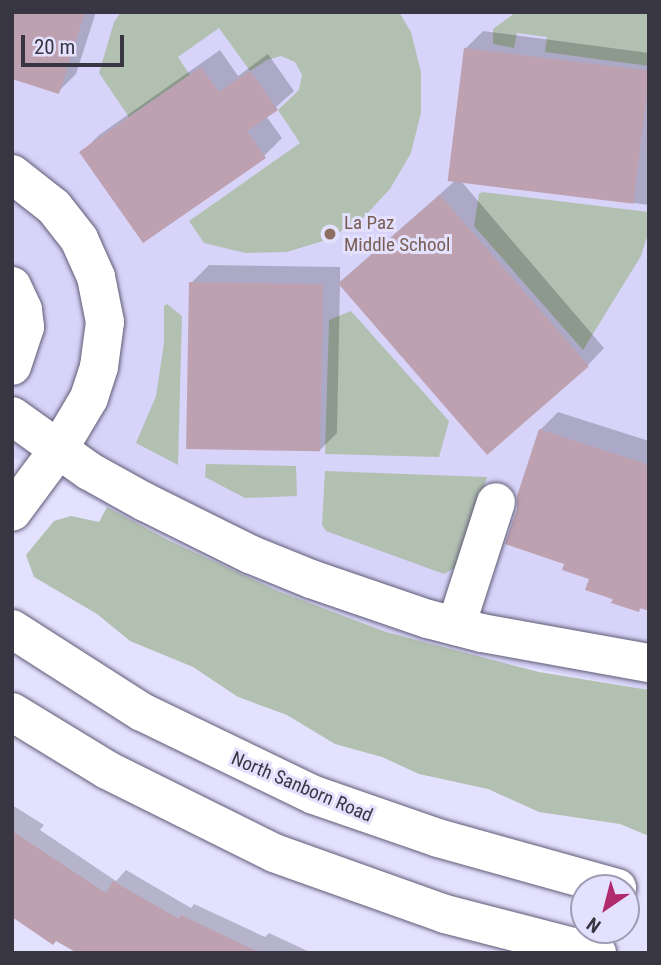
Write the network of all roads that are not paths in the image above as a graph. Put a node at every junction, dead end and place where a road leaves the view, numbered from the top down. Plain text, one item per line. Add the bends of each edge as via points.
1 (12, 174) edge
2 (12, 286) edge
3 (12, 366) edge
4 (12, 416) edge
5 (58, 450) junction
6 (496, 502) dead end
7 (12, 512) edge
8 (456, 626) junction
9 (12, 629) edge
10 (649, 663) edge
11 (12, 712) edge
12 (570, 875) edge
13 (597, 953) edge

1 - 5 main road via 68,223 88,256 102,298 105,322 96,379
2 - 3 main road via 25,327
4 - 5 main road
5 - 7 main road
5 - 8 main road via 145,502 252,555 369,600
6 - 8 main road
8 - 10 main road
9 - 12 main road, North Sanborn Road via 142,712 314,794 438,838
11 - 13 main road via 118,776 274,853 445,914

